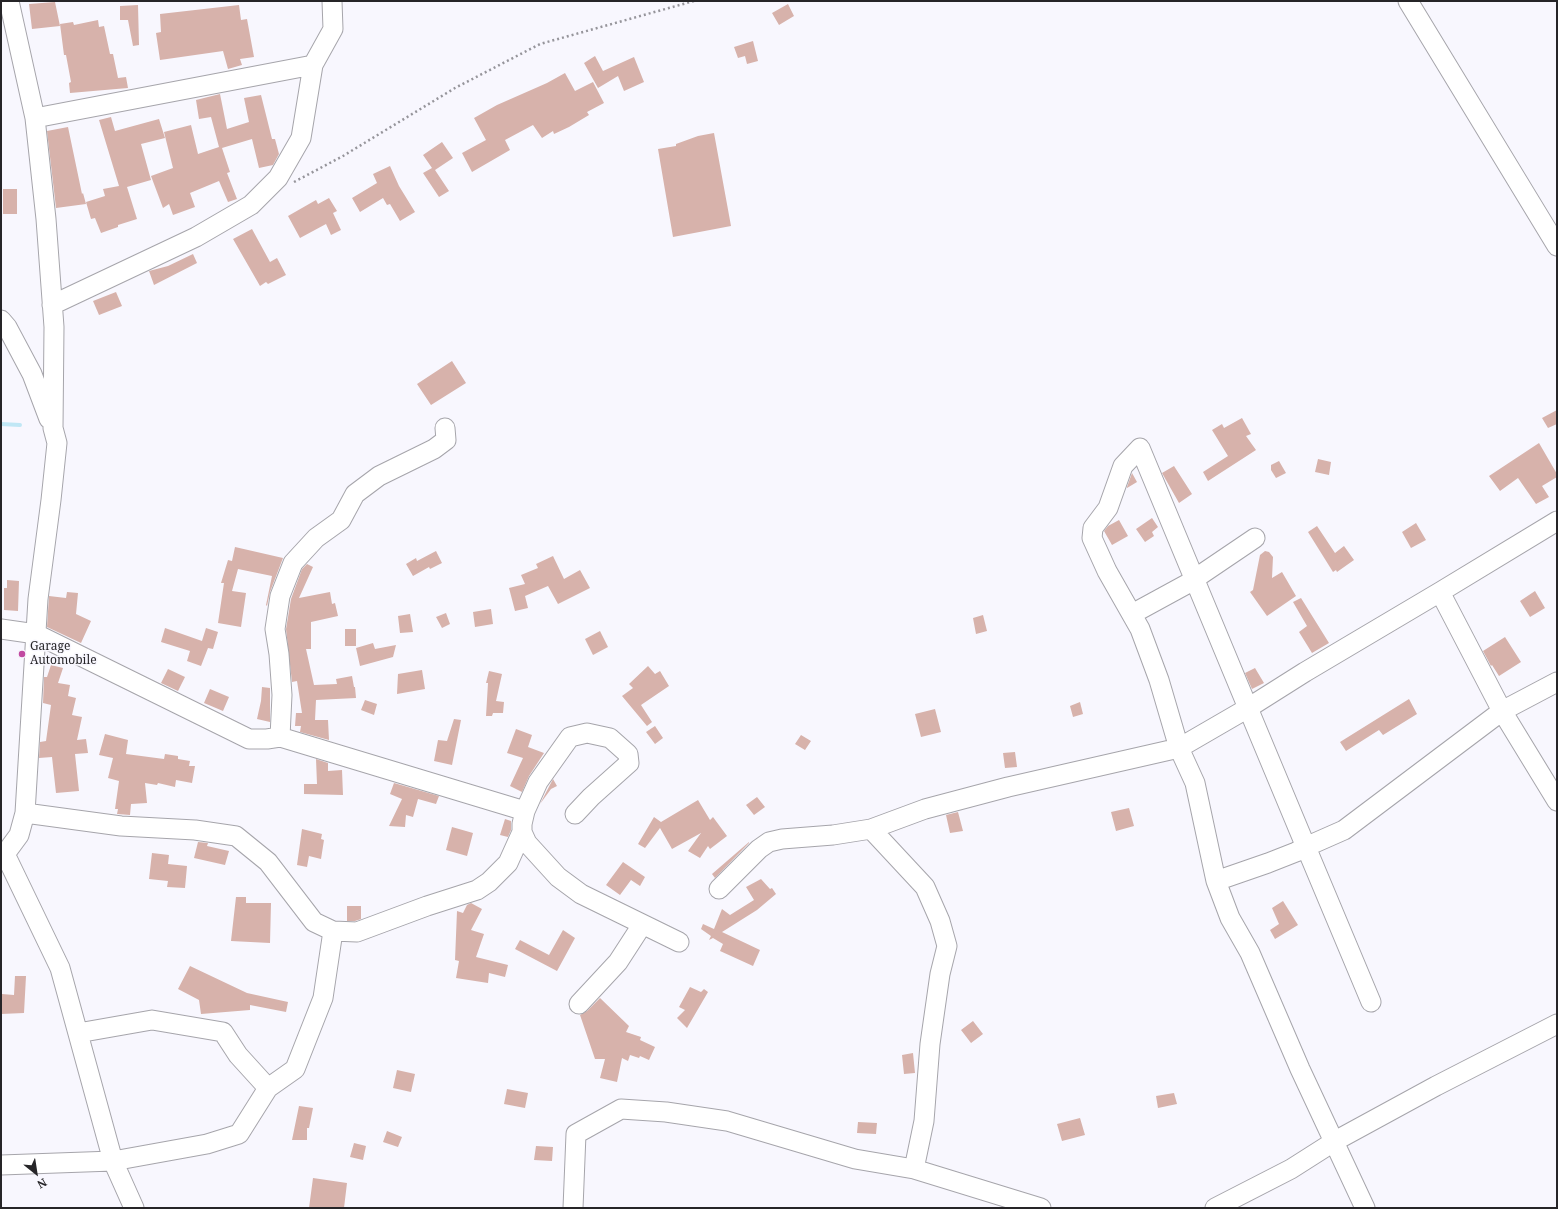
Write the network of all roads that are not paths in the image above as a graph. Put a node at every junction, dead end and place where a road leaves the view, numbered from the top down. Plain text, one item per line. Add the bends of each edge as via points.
1 (9, 1) edge
2 (332, 1) edge
3 (1408, 1) edge
4 (313, 65) junction
5 (35, 118) junction
6 (1557, 246) edge
7 (52, 305) junction
8 (1, 320) edge
9 (53, 428) junction
10 (445, 428) dead end
11 (1557, 521) edge
12 (1255, 538) dead end
13 (1195, 579) junction
14 (1440, 592) junction
15 (1132, 614) junction
16 (1, 629) edge
17 (36, 634) junction
18 (1557, 682) edge
19 (1248, 708) junction
20 (1502, 711) junction
21 (280, 737) junction
22 (1179, 748) junction
23 (1557, 801) edge
24 (525, 811) junction
25 (25, 813) junction
26 (575, 814) dead end
27 (870, 829) junction
28 (522, 832) junction
29 (1306, 846) junction
30 (3, 856) edge
31 (1216, 881) junction
32 (719, 889) dead end
33 (642, 925) junction
34 (332, 931) junction
35 (679, 942) dead end
36 (1371, 1002) dead end
37 (579, 1004) dead end
38 (1557, 1024) edge
39 (78, 1033) junction
40 (268, 1088) junction
41 (1335, 1141) junction
42 (113, 1161) junction
43 (1, 1165) edge
44 (914, 1169) junction
45 (134, 1208) edge
46 (573, 1208) edge
47 (1041, 1208) edge
48 (1215, 1208) edge
49 (1366, 1208) edge

1 - 5 street
2 - 4 street via 333,29
3 - 6 street
4 - 5 street
4 - 7 street via 301,138 278,178 251,205 196,237
5 - 7 street
7 - 9 street
8 - 9 street via 32,374
9 - 17 street via 56,443
10 - 21 street via 446,440 434,449 366,484 355,494 341,520 316,538 293,563 280,596 275,629 282,695
11 - 14 street
12 - 13 street
13 - 15 street
13 - 15 street via 1140,448 1123,466 1108,508 1093,528 1092,538 1107,571
13 - 19 street
14 - 19 street
14 - 20 street
15 - 22 street via 1159,680
16 - 17 street
17 - 21 street via 249,739 266,740
17 - 25 street
18 - 20 street
19 - 22 street
19 - 29 street
20 - 23 street
20 - 29 street via 1344,830
21 - 24 street
22 - 27 street via 985,792 925,808
22 - 31 street via 1195,783
24 - 26 street via 538,782 570,737 587,733 610,738 628,754 629,763
24 - 28 street
25 - 30 street via 19,835
25 - 34 street via 121,826 195,830 236,836 268,862 314,922
27 - 32 street via 769,842
27 - 44 street via 925,887 940,921 947,946 940,974 930,1044 924,1121
28 - 33 street via 527,843 558,877 580,894
28 - 34 street via 508,863 490,882 477,890 357,932
29 - 31 street via 1268,863
29 - 36 street
30 - 39 street via 60,968
31 - 41 street via 1230,918 1250,953 1300,1069
33 - 35 street
33 - 37 street via 618,962
34 - 40 street via 323,998 295,1069
38 - 41 street
39 - 40 street via 152,1020 223,1032 238,1054
39 - 42 street
40 - 42 street via 239,1134 207,1144
41 - 48 street via 1291,1169
41 - 49 street
42 - 43 street
42 - 45 street
44 - 46 street via 855,1158 728,1120 621,1109 576,1134
44 - 47 street

